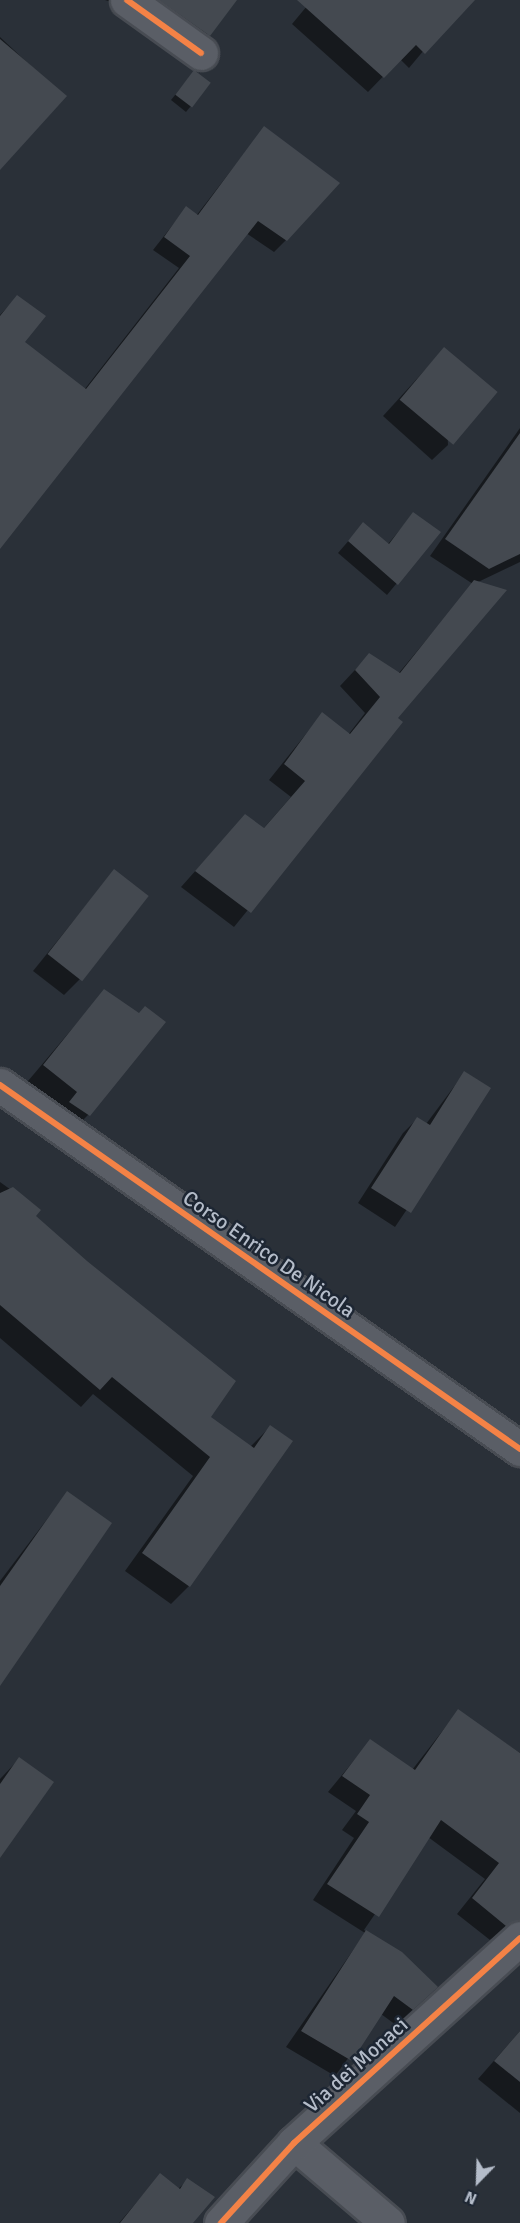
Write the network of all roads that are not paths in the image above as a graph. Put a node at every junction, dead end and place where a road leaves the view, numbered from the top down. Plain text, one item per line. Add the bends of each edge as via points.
1 (127, 0) edge
2 (201, 52) dead end
3 (5, 1098) edge
4 (520, 1449) edge
5 (519, 1940) edge
6 (294, 2143) junction
7 (221, 2223) edge
8 (388, 2223) edge

1 - 2 street
3 - 4 street, Corso Enrico De Nicola
5 - 6 street, Via dei Monaci
6 - 7 street, Via dei Monaci
6 - 8 street

